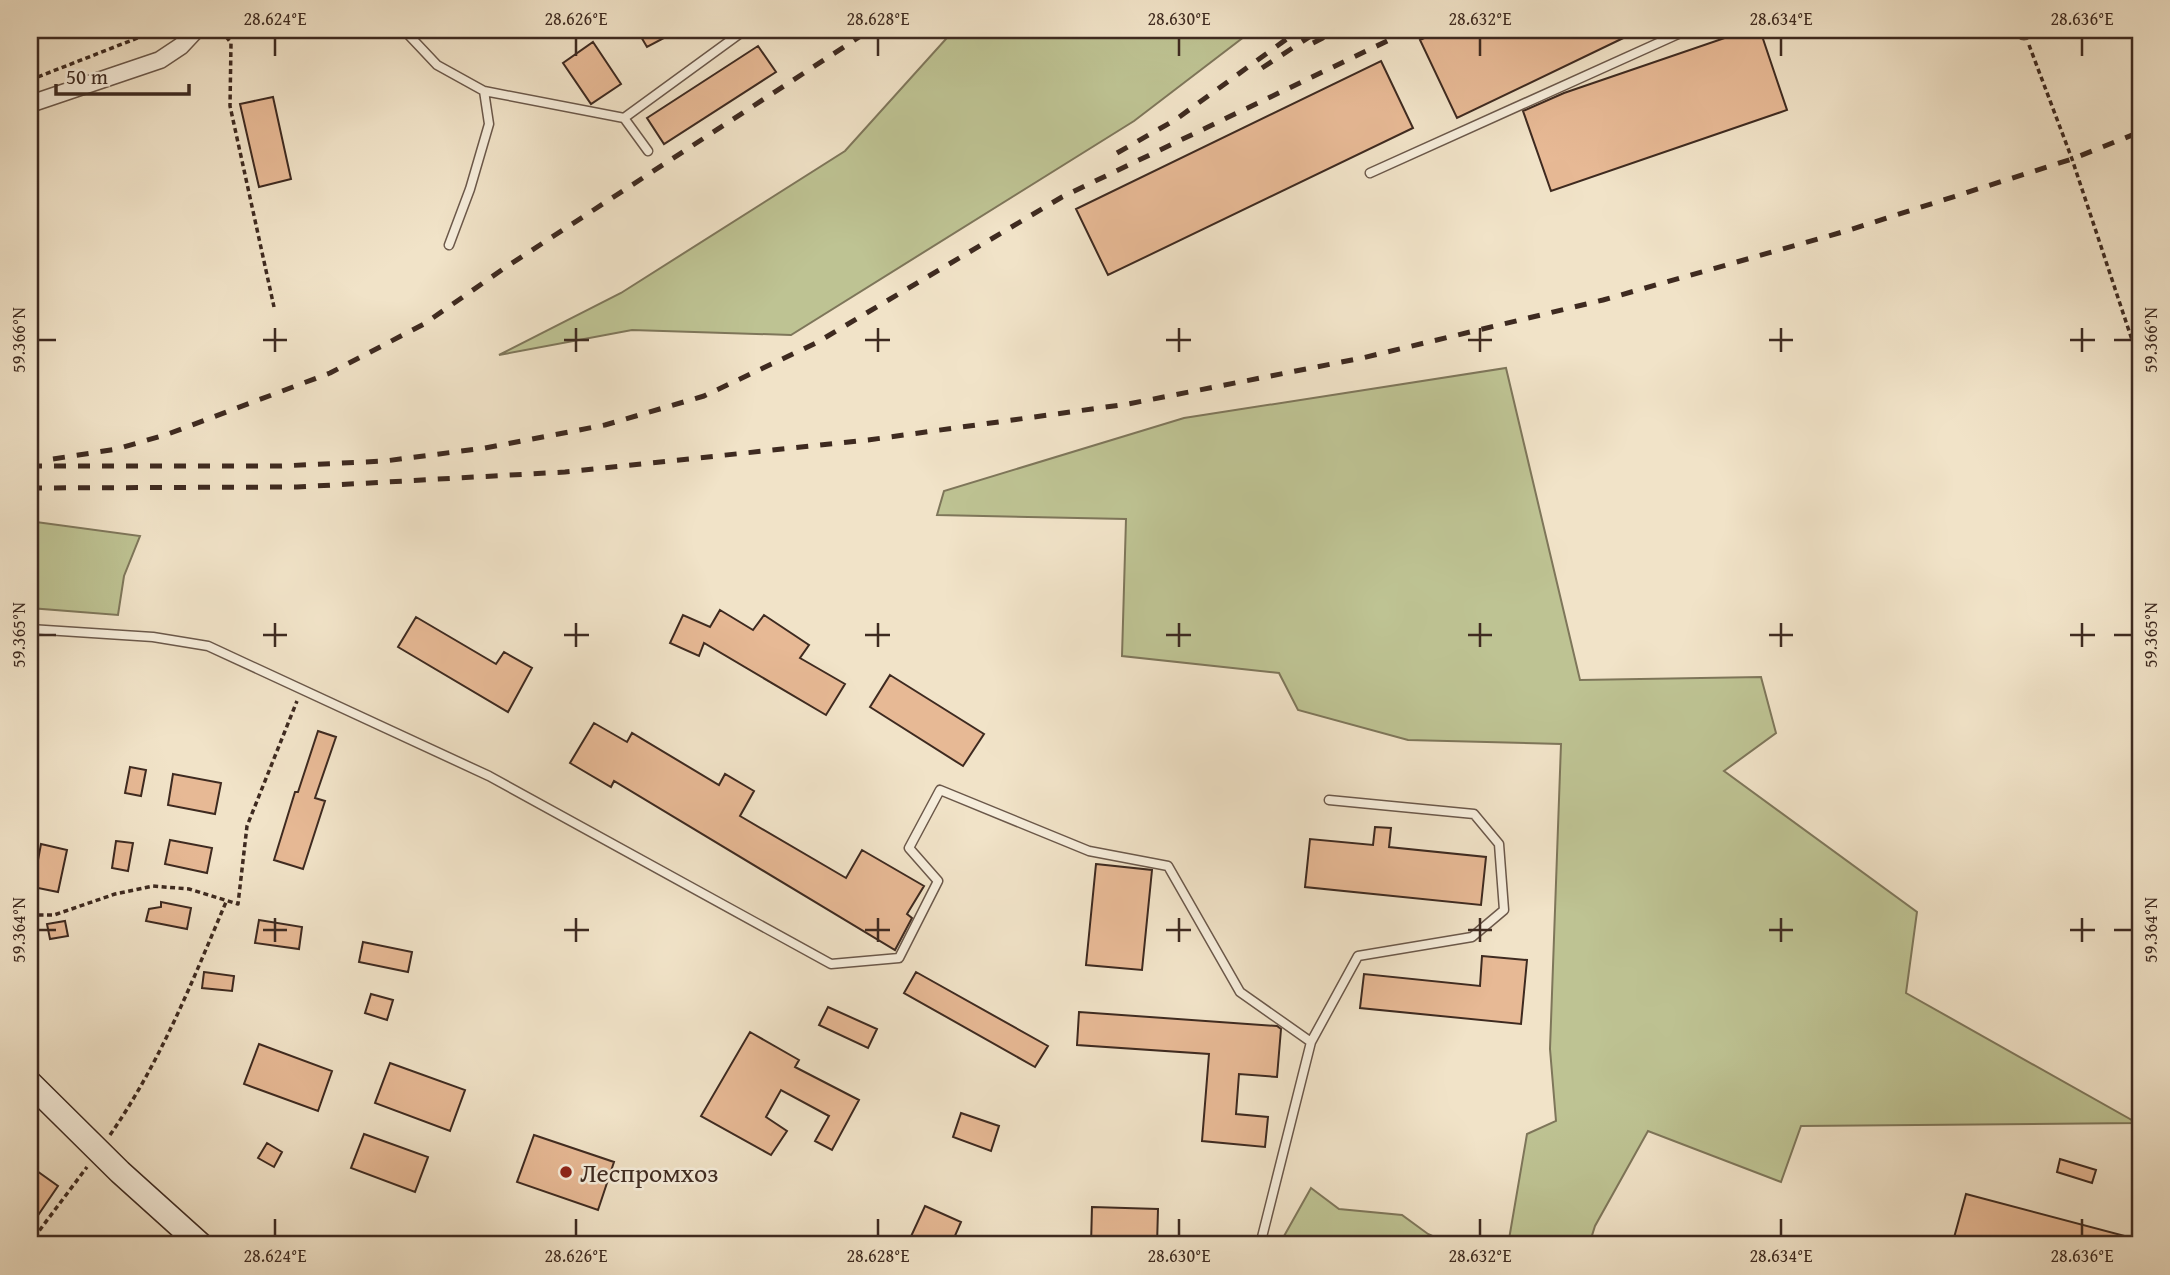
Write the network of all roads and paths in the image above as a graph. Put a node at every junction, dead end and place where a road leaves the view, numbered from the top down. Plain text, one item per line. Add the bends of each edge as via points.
1 (158, 30) edge
2 (196, 30) edge
3 (221, 30) edge
4 (404, 30) edge
5 (1687, 30) edge
6 (2023, 30) edge
7 (742, 32) dead end
8 (30, 79) edge
9 (484, 91) junction
10 (30, 104) edge
11 (624, 118) junction
12 (648, 151) dead end
13 (1370, 173) dead end
14 (449, 245) dead end
15 (274, 307) dead end
16 (2140, 363) edge
17 (30, 629) edge
18 (302, 689) junction
19 (1329, 800) dead end
20 (226, 901) junction
21 (30, 915) edge
22 (1311, 1042) junction
23 (34, 1097) edge
24 (99, 1151) junction
25 (35, 1245) edge
26 (201, 1245) edge
27 (1260, 1245) edge

1 - 8 path
2 - 10 street via 160,60
3 - 15 path via 231,43 230,106
4 - 9 lane via 436,65
5 - 13 lane
6 - 16 path
7 - 11 lane
9 - 11 lane
9 - 14 lane via 489,124
11 - 12 lane
17 - 18 lane via 153,637 208,646
18 - 20 path via 247,826 238,904
18 - 22 lane via 489,776 831,964 899,958 938,881 909,848 940,790 1089,851 1168,866 1240,992
19 - 22 lane via 1474,814 1499,844 1504,911 1472,937 1358,956
20 - 21 path via 153,886 54,915
20 - 24 path via 174,1026
22 - 27 lane
23 - 24 street
24 - 25 path via 33,1239
24 - 26 street

